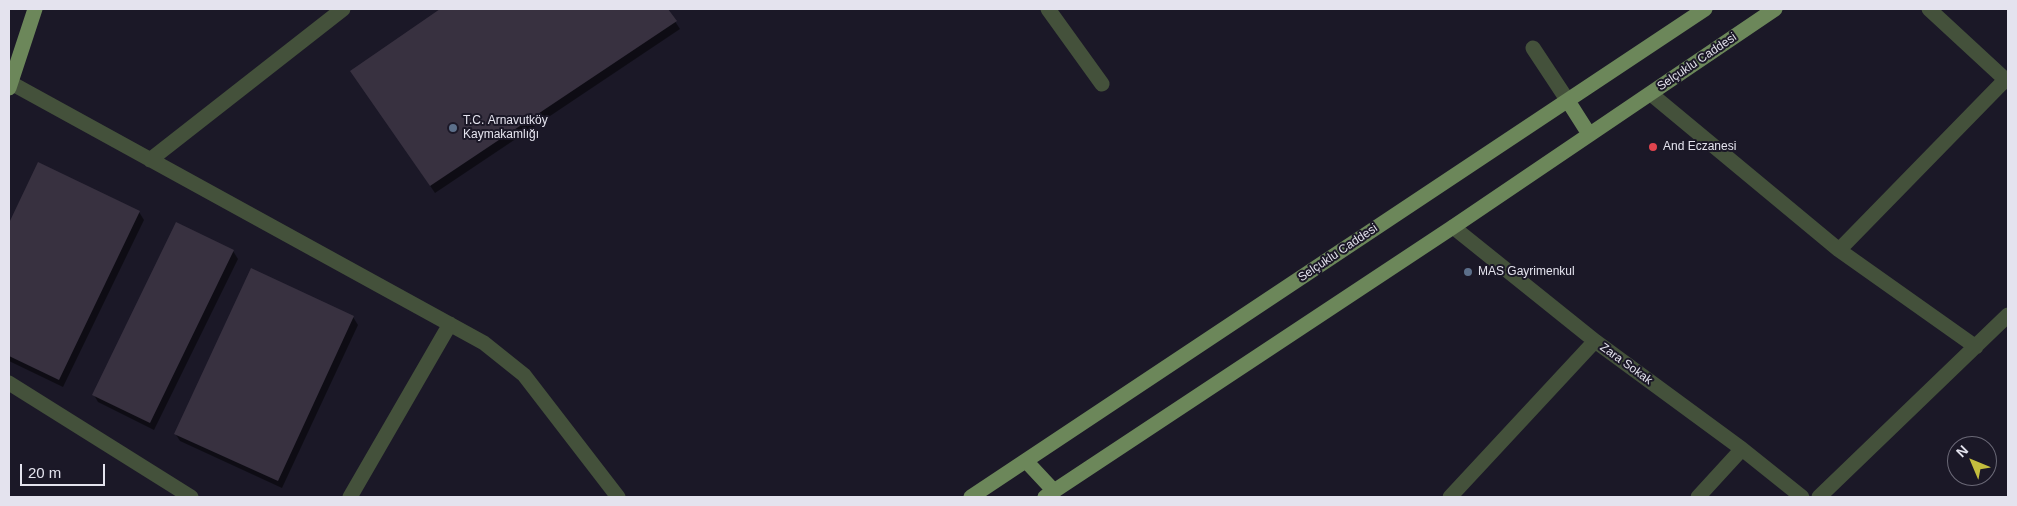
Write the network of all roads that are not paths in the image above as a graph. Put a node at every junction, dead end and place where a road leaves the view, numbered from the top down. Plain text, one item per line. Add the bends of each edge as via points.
1 (35, 9) edge
2 (343, 9) edge
3 (1048, 9) edge
4 (1705, 9) edge
5 (1776, 9) edge
6 (1929, 9) edge
7 (1534, 48) dead end
8 (2007, 81) edge
9 (1102, 84) dead end
10 (10, 86) edge
11 (1650, 94) junction
12 (1568, 101) junction
13 (1589, 134) junction
14 (150, 160) junction
15 (1453, 226) junction
16 (1839, 250) junction
17 (2008, 315) edge
18 (450, 324) junction
19 (1595, 342) junction
20 (1976, 347) junction
21 (9, 383) edge
22 (1742, 450) junction
23 (1026, 461) junction
24 (1053, 495) edge
25 (190, 497) edge
26 (350, 497) edge
27 (618, 497) edge
28 (971, 497) edge
29 (1450, 497) edge
30 (1698, 497) edge
31 (1802, 497) edge
32 (1819, 497) edge

1 - 10 main road
2 - 14 street
3 - 9 street
4 - 12 main road, Selçuklu Caddesi
5 - 11 main road, Selçuklu Caddesi
6 - 8 street
7 - 12 street
8 - 16 street
10 - 14 street
11 - 13 main road, Selçuklu Caddesi
11 - 16 street
12 - 13 main road
12 - 23 main road, Selçuklu Caddesi
13 - 15 main road, Selçuklu Caddesi
14 - 18 street
15 - 19 street, Zara Sokak
15 - 24 main road, Selçuklu Caddesi
16 - 20 street
17 - 20 street
18 - 26 street
18 - 27 street via 484,343 524,375
19 - 22 street, Zara Sokak
19 - 29 street
20 - 32 street
21 - 25 street
22 - 30 street
22 - 31 street, Zara Sokak
23 - 24 main road
23 - 28 main road, Selçuklu Caddesi

